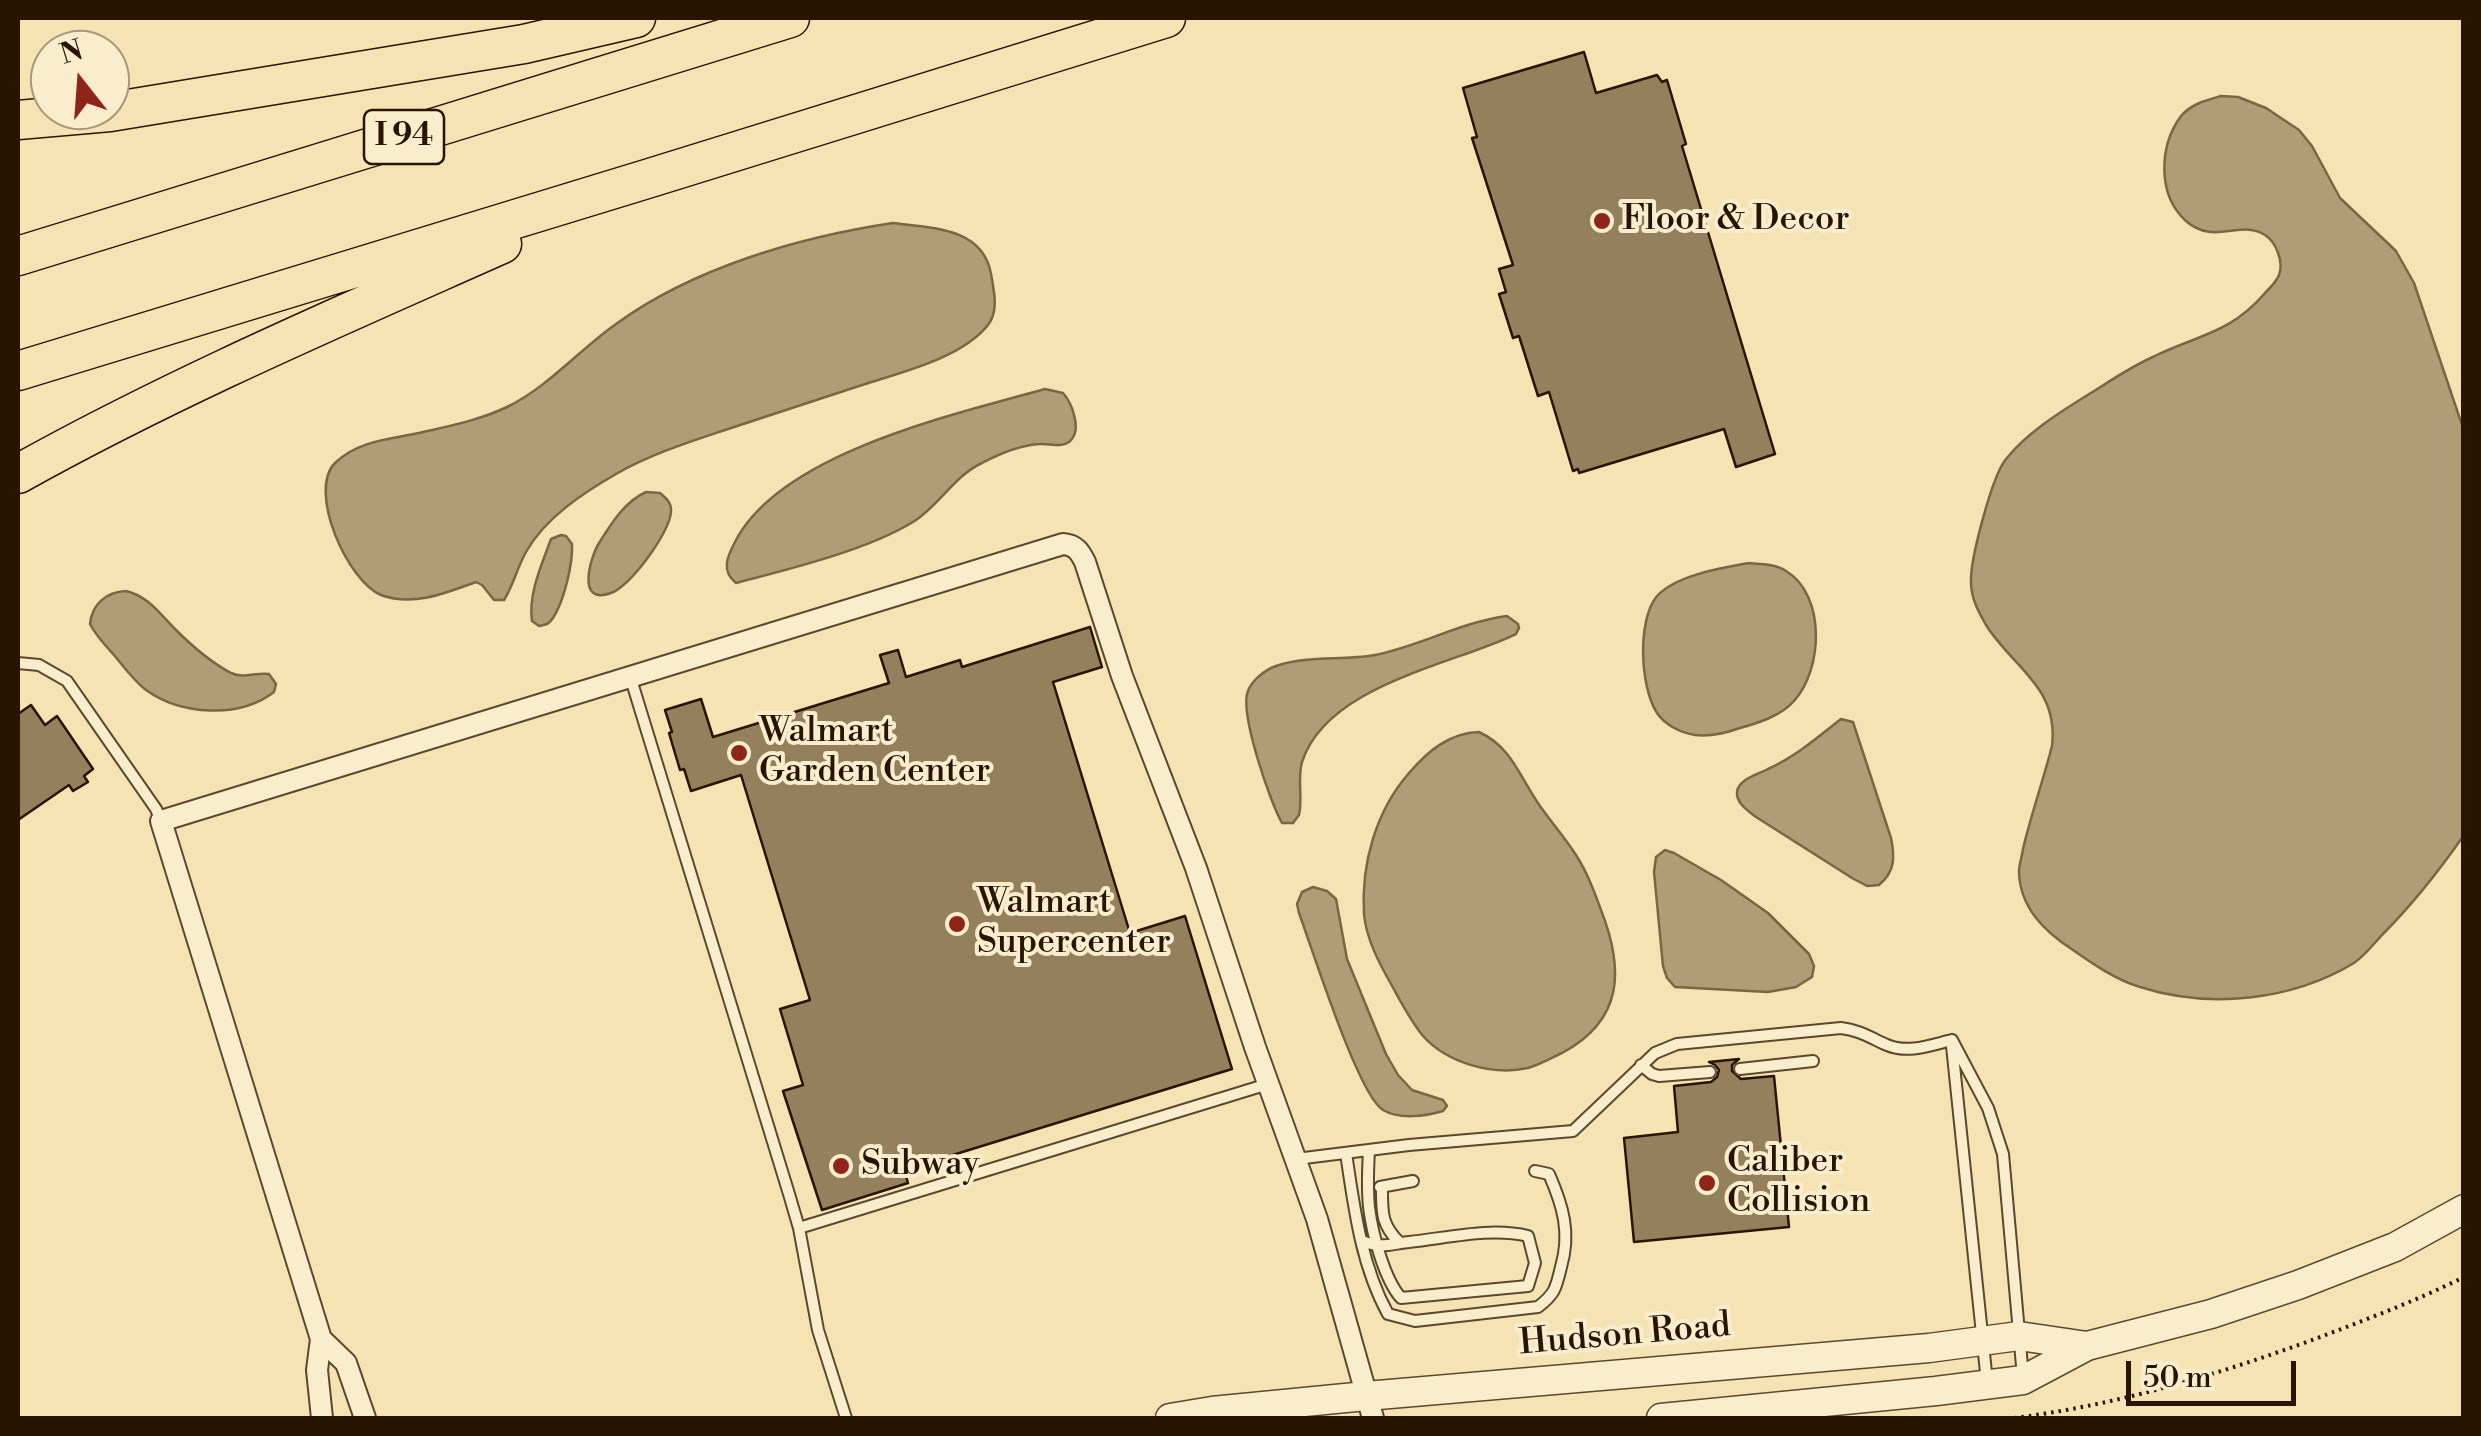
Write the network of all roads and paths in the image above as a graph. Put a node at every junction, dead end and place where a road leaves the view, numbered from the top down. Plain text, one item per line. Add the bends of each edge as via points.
1 (636, 18) edge
2 (790, 18) edge
3 (1166, 18) edge
4 (18, 120) edge
5 (650, 178) junction
6 (18, 256) edge
7 (18, 372) edge
8 (18, 474) edge
9 (18, 664) edge
10 (630, 676) junction
11 (160, 821) junction
12 (1952, 1040) junction
13 (1813, 1061) dead end
14 (1642, 1065) junction
15 (1740, 1069) dead end
16 (1710, 1072) dead end
17 (1268, 1084) junction
18 (1369, 1150) junction
19 (1346, 1152) junction
20 (1296, 1159) junction
21 (1535, 1171) dead end
22 (1413, 1181) dead end
23 (1382, 1187) junction
24 (1368, 1188) junction
25 (2464, 1209) edge
26 (798, 1228) junction
27 (1362, 1242) junction
28 (1400, 1243) junction
29 (1379, 1248) junction
30 (2464, 1277) edge
31 (2019, 1336) junction
32 (322, 1339) junction
33 (1983, 1341) junction
34 (2087, 1346) junction
35 (2023, 1380) junction
36 (1988, 1385) junction
37 (1370, 1407) edge
38 (322, 1418) edge
39 (364, 1418) edge
40 (846, 1418) edge
41 (1170, 1418) edge
42 (1660, 1418) edge
43 (2014, 1418) edge

1 - 4 highway via 524,44 110,112
2 - 6 highway, I 94
3 - 5 highway
5 - 7 highway
5 - 8 highway via 216,372
9 - 11 lane via 40,665 68,682
10 - 11 street
10 - 17 street via 1058,544 1074,546 1086,562
10 - 26 lane
11 - 32 street
12 - 14 lane via 1898,1048 1861,1032 1832,1029 1678,1044
12 - 31 lane via 2000,1141
12 - 33 lane
13 - 15 lane
14 - 16 lane via 1654,1076
14 - 18 lane via 1574,1131
17 - 20 street
17 - 26 lane
18 - 19 lane
18 - 24 lane
19 - 20 lane
19 - 27 lane
20 - 37 street
21 - 27 lane via 1549,1174 1568,1242 1554,1295 1538,1307 1414,1321 1388,1314
22 - 23 lane
23 - 24 lane
23 - 28 lane via 1388,1231
24 - 29 lane
25 - 34 street, Hudson Road via 2298,1285
26 - 40 lane via 818,1330
27 - 29 lane
28 - 29 lane
28 - 29 lane via 1507,1231 1528,1236 1535,1263 1528,1286 1401,1298
30 - 43 path via 2282,1352 2122,1399
31 - 33 street, Hudson Road
31 - 34 street, Hudson Road
31 - 35 lane
32 - 38 street
32 - 39 street via 346,1363
33 - 36 lane
33 - 37 street, Hudson Road
34 - 35 street, Hudson Road
35 - 36 street, Hudson Road
36 - 42 street, Hudson Road
37 - 41 street, Hudson Road

